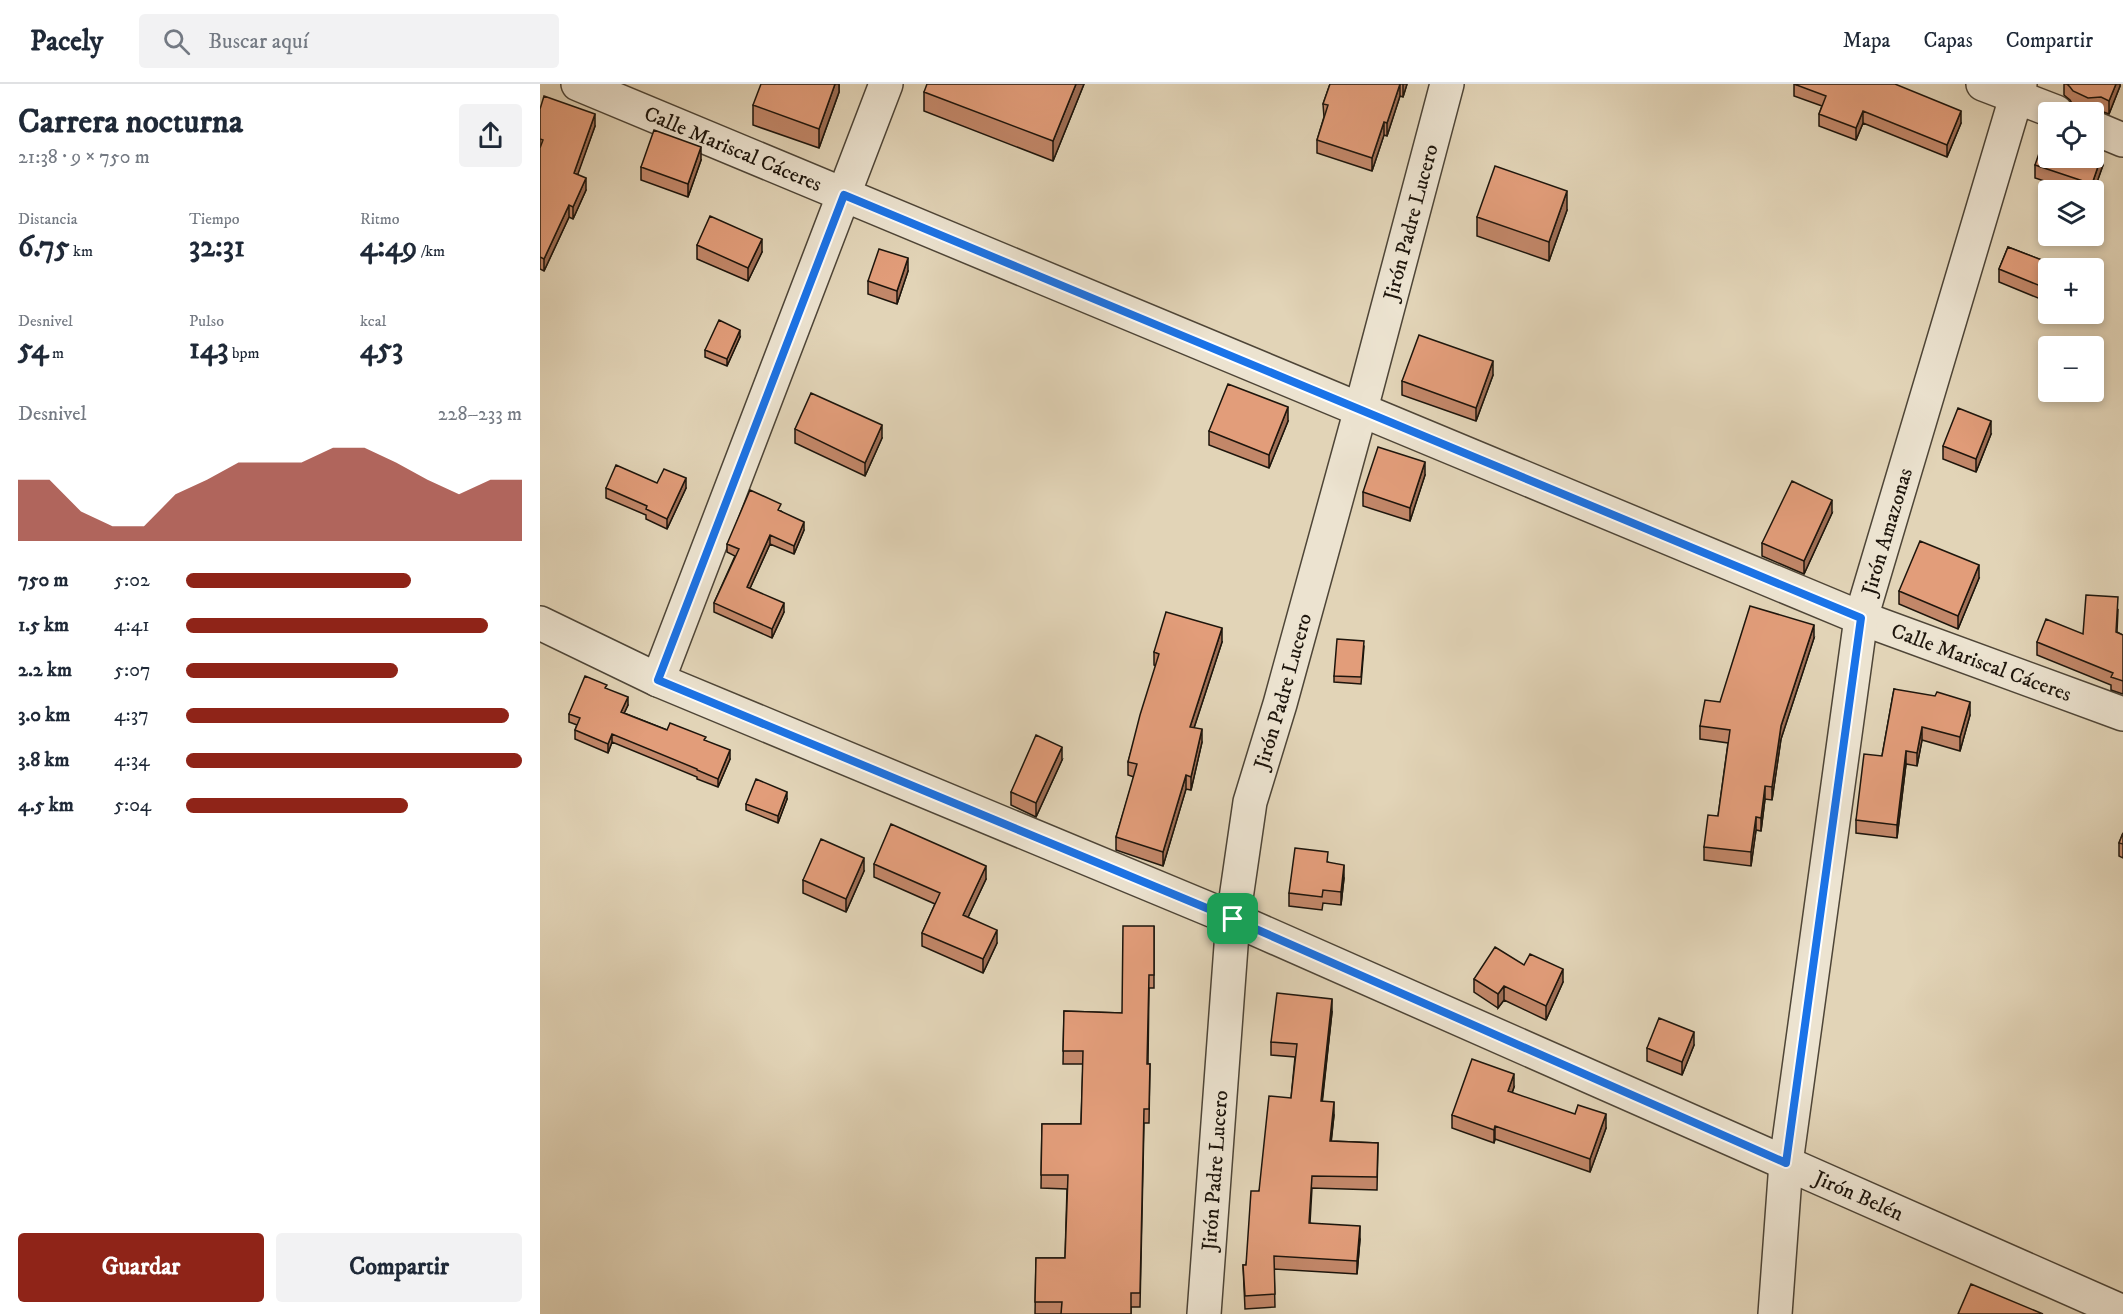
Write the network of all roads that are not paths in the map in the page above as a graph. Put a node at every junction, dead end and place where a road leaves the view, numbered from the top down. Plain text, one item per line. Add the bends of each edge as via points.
1 (578, 84) edge
2 (886, 84) edge
3 (1447, 84) edge
4 (1983, 84) edge
5 (2018, 90) edge
6 (2039, 102) edge
7 (2104, 132) edge
8 (2123, 140) edge
9 (844, 195) junction
10 (1361, 409) junction
11 (1861, 618) junction
12 (540, 623) edge
13 (658, 680) junction
14 (2123, 714) edge
15 (1233, 919) junction
16 (1786, 1163) junction
17 (2123, 1312) edge
18 (1204, 1314) edge
19 (1775, 1314) edge

1 - 9 street, Calle Mariscal Cáceres
2 - 9 street
3 - 10 street, Jirón Padre Lucero
4 - 5 street
5 - 6 street
5 - 11 street, Jirón Amazonas
7 - 8 street
9 - 10 street, Calle Mariscal Cáceres
9 - 13 street
10 - 11 street, Calle Mariscal Cáceres
10 - 15 street, Jirón Padre Lucero via 1250,802
11 - 14 street, Calle Mariscal Cáceres
11 - 16 street, Jirón Amazonas
12 - 13 street, Jirón Belén
13 - 15 street, Jirón Belén
15 - 16 street, Jirón Belén
15 - 18 street, Jirón Padre Lucero
16 - 17 street, Jirón Belén
16 - 19 street, Jirón Amazonas

